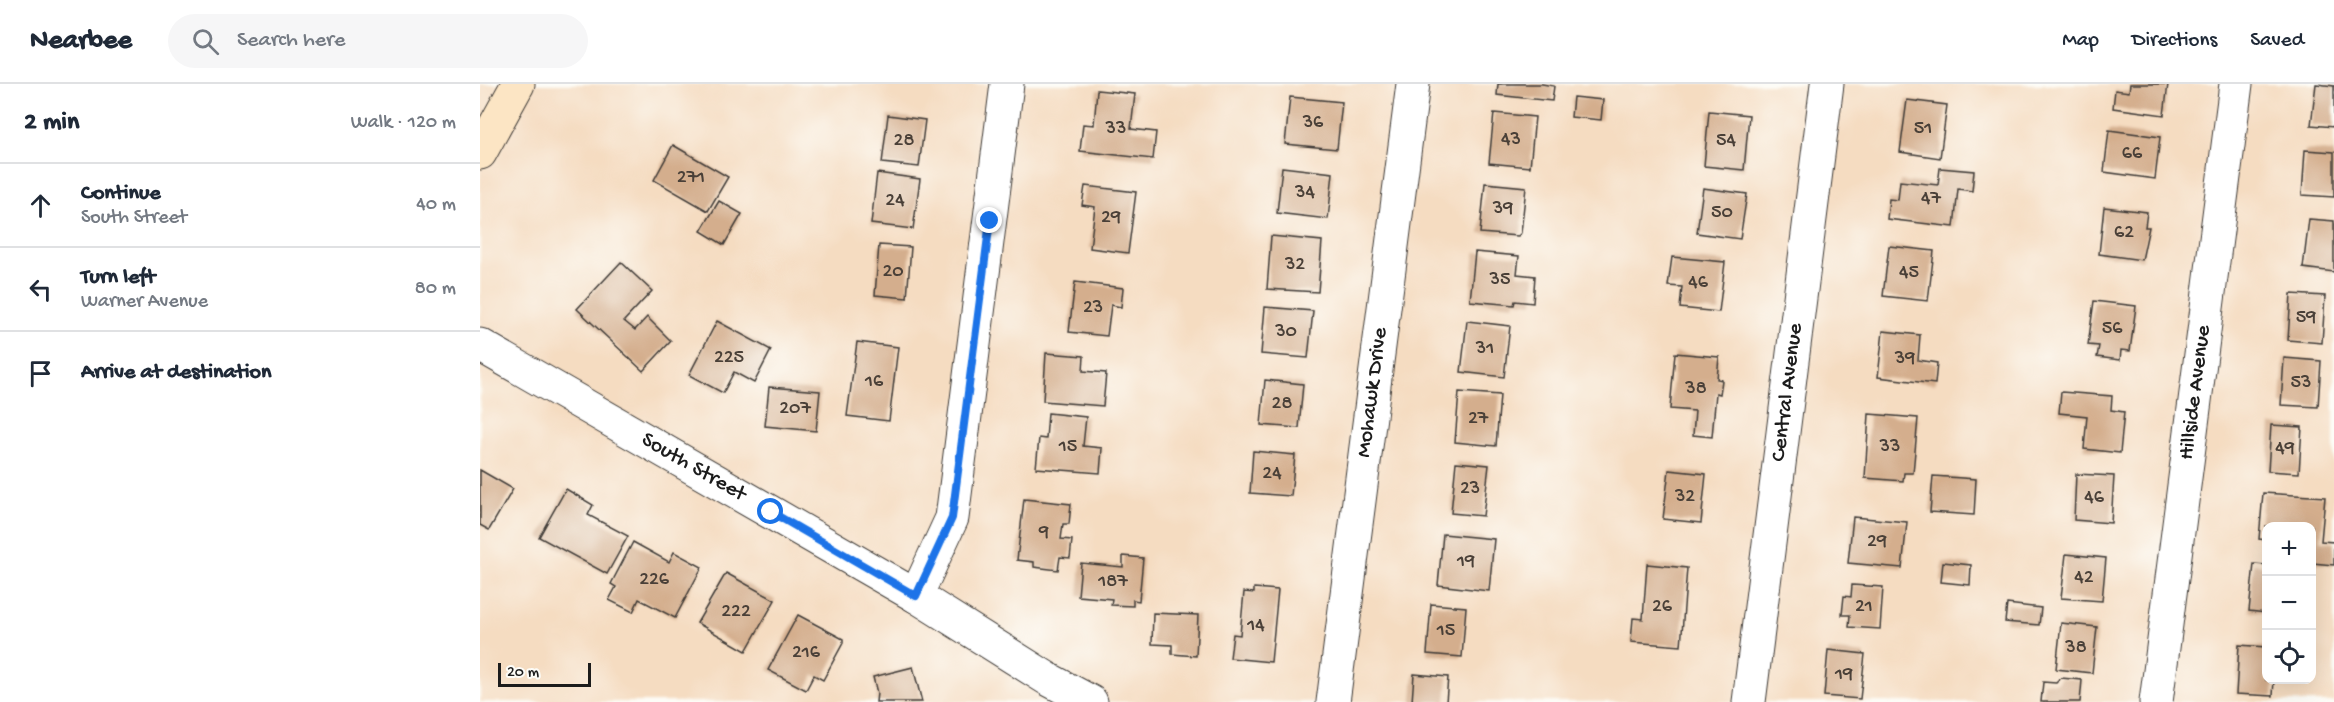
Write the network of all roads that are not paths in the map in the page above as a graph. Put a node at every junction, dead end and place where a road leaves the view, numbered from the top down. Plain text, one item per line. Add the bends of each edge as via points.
1 (518, 84) edge
2 (1007, 84) edge
3 (1413, 84) edge
4 (1827, 84) edge
5 (2236, 84) edge
6 (480, 153) edge
7 (480, 345) edge
8 (916, 596) junction
9 (1042, 690) edge
10 (1091, 702) edge
11 (1333, 702) edge
12 (1749, 702) edge
13 (2156, 702) edge

1 - 6 main road
2 - 8 street via 952,518
3 - 11 street, Mohawk Drive
4 - 12 street, Central Avenue
5 - 13 street, Hillside Avenue
7 - 8 street, South Street
8 - 9 street, South Street
9 - 10 street, South Street

